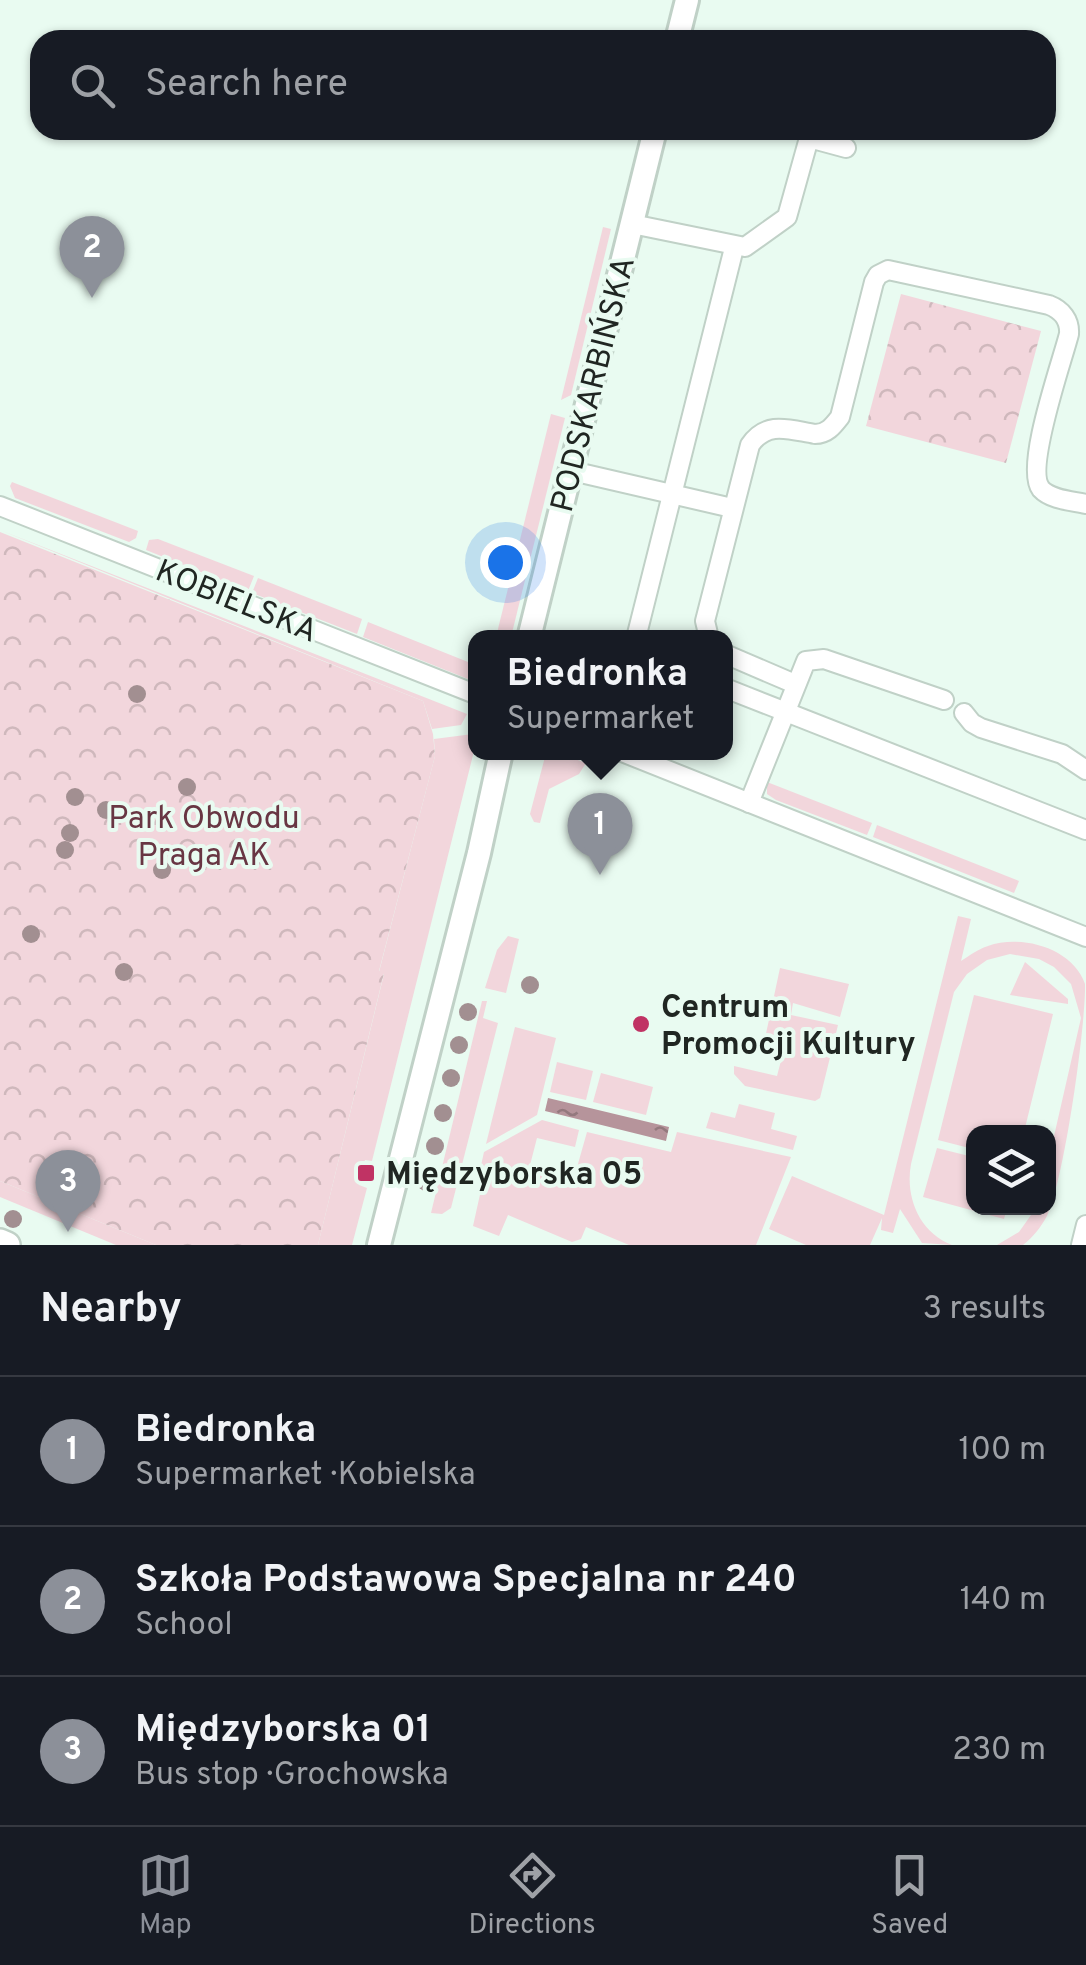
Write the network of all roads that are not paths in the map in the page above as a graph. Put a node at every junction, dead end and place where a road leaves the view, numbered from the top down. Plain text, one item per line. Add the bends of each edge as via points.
1 (687, 0) edge
2 (680, 30) edge
3 (653, 140) edge
4 (809, 140) edge
5 (817, 140) edge
6 (846, 148) dead end
7 (632, 224) junction
8 (734, 248) junction
9 (572, 471) junction
10 (672, 494) junction
11 (1086, 504) edge
12 (0, 506) edge
13 (732, 508) junction
14 (531, 630) edge
15 (638, 630) edge
16 (707, 630) edge
17 (733, 657) edge
18 (795, 684) junction
19 (468, 691) edge
20 (733, 691) edge
21 (944, 700) dead end
22 (784, 712) junction
23 (964, 713) dead end
24 (499, 760) edge
25 (642, 760) edge
26 (1086, 770) edge
27 (749, 803) junction
28 (1086, 830) edge
29 (1086, 937) edge
30 (0, 1242) edge
31 (7, 1245) edge
32 (379, 1245) edge

1 - 2 street
3 - 7 street, PODSKARBIŃSKA
4 - 8 street via 788,218 752,244
5 - 6 street
7 - 8 street
7 - 9 street, PODSKARBIŃSKA
8 - 10 street
9 - 10 street
9 - 14 street, PODSKARBIŃSKA
10 - 13 street
10 - 15 street
11 - 13 street via 1051,496 1036,478 1069,334 1064,315 1049,305 893,269 874,282 840,417 822,434 782,428 756,436
12 - 19 street, KOBIELSKA
13 - 16 street
17 - 18 street
18 - 21 street via 806,661 817,658
18 - 22 street
20 - 22 street
22 - 27 street
22 - 28 street
23 - 26 street via 981,728 1062,754
24 - 32 street
25 - 27 street
27 - 29 street
30 - 31 main road

